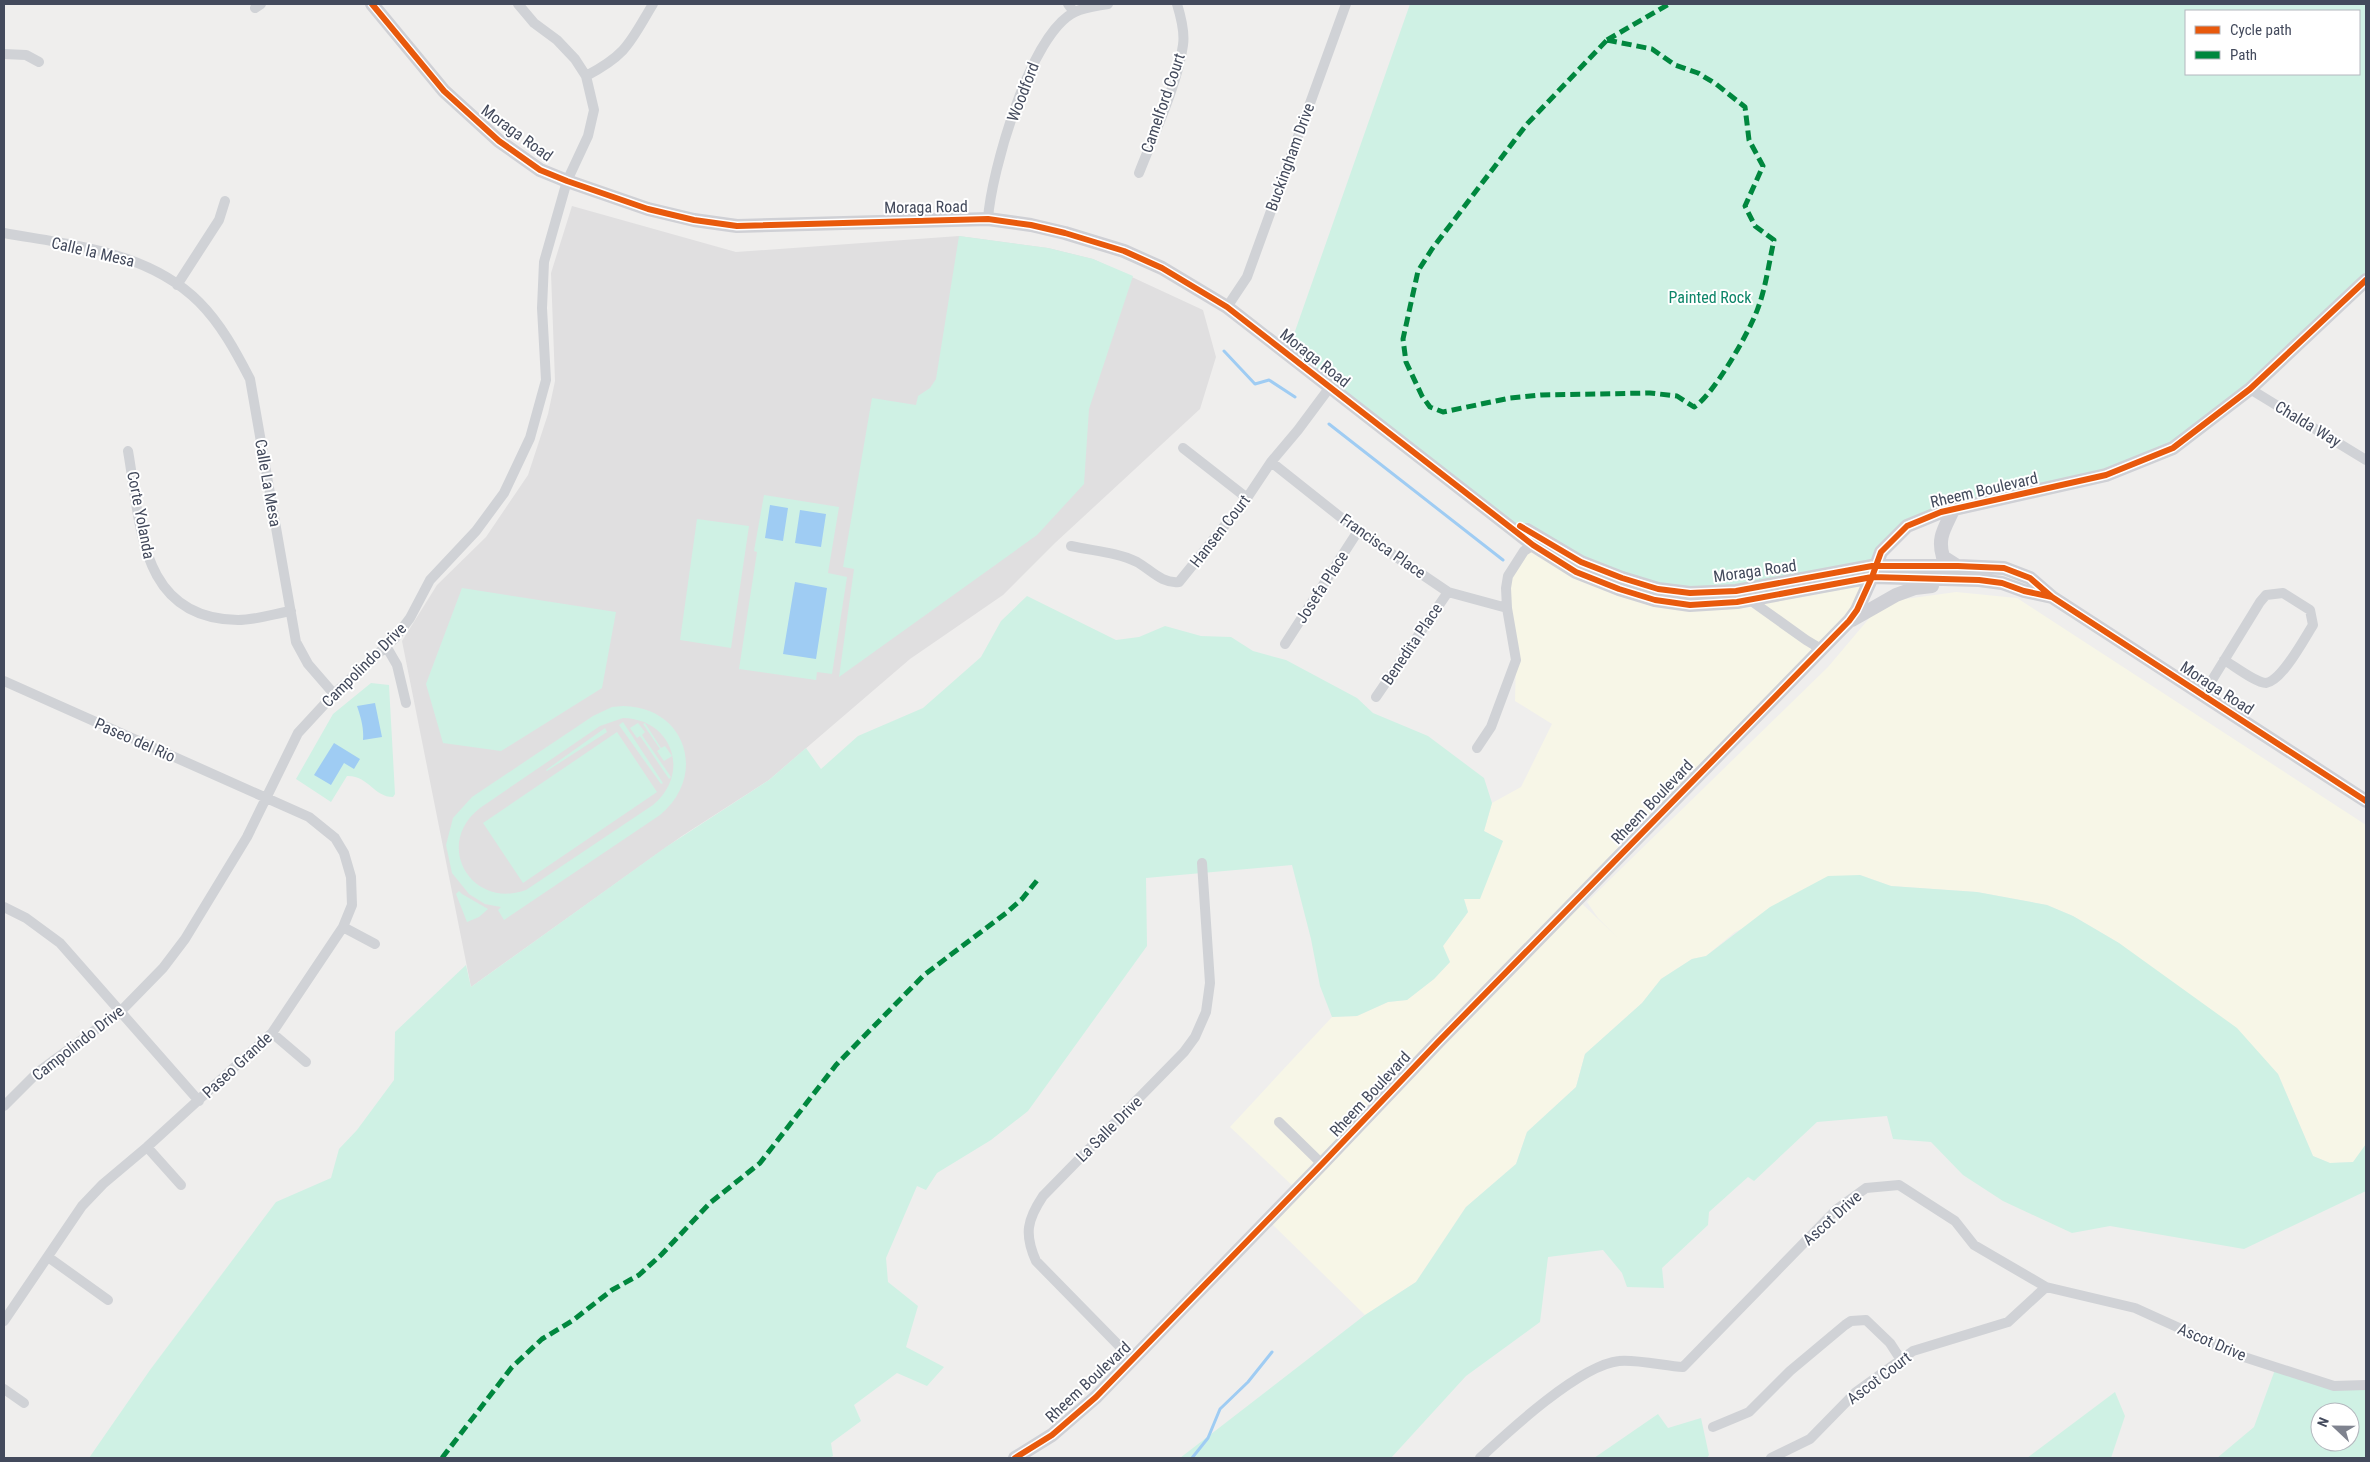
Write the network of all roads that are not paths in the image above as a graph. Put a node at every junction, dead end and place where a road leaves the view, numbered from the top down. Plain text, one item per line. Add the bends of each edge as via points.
1 (372, 4) edge
2 (518, 4) edge
3 (653, 4) edge
4 (1108, 4) edge
5 (1177, 4) edge
6 (1346, 4) edge
7 (1071, 8) edge
8 (4, 54) edge
9 (39, 62) dead end
10 (586, 76) junction
11 (1139, 173) dead end
12 (567, 182) junction
13 (225, 201) dead end
14 (988, 219) junction
15 (4, 233) edge
16 (2366, 280) edge
17 (177, 285) junction
18 (1227, 307) junction
19 (1330, 387) junction
20 (2250, 389) junction
21 (1183, 448) dead end
22 (128, 451) dead end
23 (2366, 460) edge
24 (1271, 462) junction
25 (1247, 498) junction
26 (1474, 499) junction
27 (1953, 510) junction
28 (1358, 531) junction
29 (1533, 545) junction
30 (1071, 546) dead end
31 (1874, 571) junction
32 (1955, 573) junction
33 (1448, 592) junction
34 (1750, 600) junction
35 (1507, 608) junction
36 (290, 611) junction
37 (1849, 621) junction
38 (1285, 644) dead end
39 (386, 646) junction
40 (1821, 648) junction
41 (2224, 660) junction
42 (4, 681) edge
43 (334, 694) junction
44 (2202, 695) junction
45 (1376, 697) dead end
46 (406, 703) dead end
47 (1476, 748) dead end
48 (266, 799) junction
49 (2366, 801) edge
50 (1202, 863) dead end
51 (4, 907) edge
52 (343, 927) junction
53 (375, 944) dead end
54 (121, 1011) junction
55 (272, 1033) junction
56 (306, 1062) dead end
57 (198, 1101) junction
58 (4, 1106) edge
59 (1279, 1122) dead end
60 (147, 1147) junction
61 (1322, 1164) junction
62 (181, 1185) dead end
63 (48, 1257) junction
64 (2046, 1287) junction
65 (108, 1300) dead end
66 (4, 1321) edge
67 (1133, 1360) junction
68 (1901, 1360) junction
69 (2366, 1385) edge
70 (4, 1389) edge
71 (24, 1403) dead end
72 (1713, 1427) dead end
73 (1016, 1458) edge
74 (1480, 1458) edge
75 (1771, 1458) edge

1 - 12 main road, Moraga Road via 462,109 540,170
2 - 10 street, Campolindo Drive via 534,23 575,59
3 - 10 street via 634,39 619,56
4 - 7 street, Woodford
5 - 11 street, Camelford Court via 1183,45 1171,89
6 - 18 street, Buckingham Drive via 1247,277
7 - 14 street, Woodford via 1048,36 1027,78 995,179
8 - 9 street via 26,55
10 - 12 street, Campolindo Drive via 594,110 592,125
12 - 14 main road, Moraga Road via 648,209 737,226
12 - 39 street, Campolindo Drive via 544,262 542,308 546,380 530,438 504,493 476,531 430,580 410,618
13 - 17 street via 219,220
14 - 18 main road, Moraga Road via 1031,225 1124,251 1162,268
15 - 17 street, Calle la Mesa via 99,251 141,263
16 - 20 main road, Rheem Boulevard
17 - 36 street, Calle La Mesa via 199,301 216,321 250,379
18 - 19 main road, Moraga Road
19 - 24 street, Hansen Court
19 - 26 main road, Moraga Road
20 - 23 street, Chalda Way
20 - 27 main road, Rheem Boulevard via 2173,448 2106,475
21 - 25 street
22 - 36 street, Corte Yolanda via 146,555 163,586 175,599 193,612 217,619 240,620
24 - 25 street, Hansen Court
24 - 28 street, Francisca Place
25 - 30 street, Hansen Court via 1179,582 1163,580 1122,556
26 - 29 main road, Moraga Road
26 - 31 main road, Moraga Road via 1582,562 1658,589 1690,593 1736,591
27 - 31 main road, Rheem Boulevard via 1907,526 1881,552
27 - 32 main road via 1939,546
28 - 33 street, Francisca Place
28 - 38 street, Josefa Place
29 - 34 main road, Moraga Road via 1576,572 1656,600 1690,604
29 - 35 street via 1524,551 1508,576
31 - 32 main road, Moraga Road
31 - 34 main road, Moraga Road
31 - 37 main road, Rheem Boulevard
32 - 37 main road via 1902,593
32 - 44 main road, Moraga Road via 2004,568 2030,578 2052,597
33 - 35 street, Francisca Place
33 - 45 street, Benedita Place
34 - 40 street
35 - 47 street via 1516,660 1491,727
36 - 43 street, Calle La Mesa via 296,642 308,664
37 - 40 main road, Rheem Boulevard
39 - 43 street, Campolindo Drive
39 - 46 street via 397,665
40 - 61 main road, Rheem Boulevard
41 - 41 street via 2258,681 2266,683 2279,677 2313,626 2310,610 2282,592 2266,595
41 - 44 street
42 - 48 street, Paseo del Rio
43 - 48 street, Campolindo Drive via 298,733
44 - 49 main road, Moraga Road
48 - 52 street, Paseo Grande via 309,817 335,838 352,877 352,904
48 - 54 street, Campolindo Drive via 184,939 163,968
50 - 67 street, La Salle Drive via 1210,983 1206,1012 1195,1037 1043,1196 1029,1226 1028,1244 1036,1261
51 - 54 street via 60,942
52 - 53 street
52 - 55 street, Paseo Grande
54 - 57 street
54 - 58 street, Campolindo Drive via 38,1072
55 - 56 street
55 - 57 street, Paseo Grande
57 - 60 street, Paseo Grande
59 - 61 street
60 - 62 street
60 - 63 street, Paseo Grande via 82,1206
61 - 67 main road, Rheem Boulevard
63 - 65 street
63 - 66 street, Paseo Grande
64 - 68 street, Ascot Court via 2008,1322 1913,1351
64 - 69 street, Ascot Drive via 2135,1308 2241,1356 2334,1386
64 - 74 street, Ascot Drive via 1974,1245 1955,1221 1899,1184 1866,1188 1837,1209 1683,1368 1619,1361 1588,1370 1518,1423
67 - 73 main road, Rheem Boulevard via 1096,1398
68 - 72 street via 1890,1343 1866,1320 1851,1321 1790,1371 1749,1412
68 - 75 street, Ascot Court via 1856,1392 1810,1439
70 - 71 street

